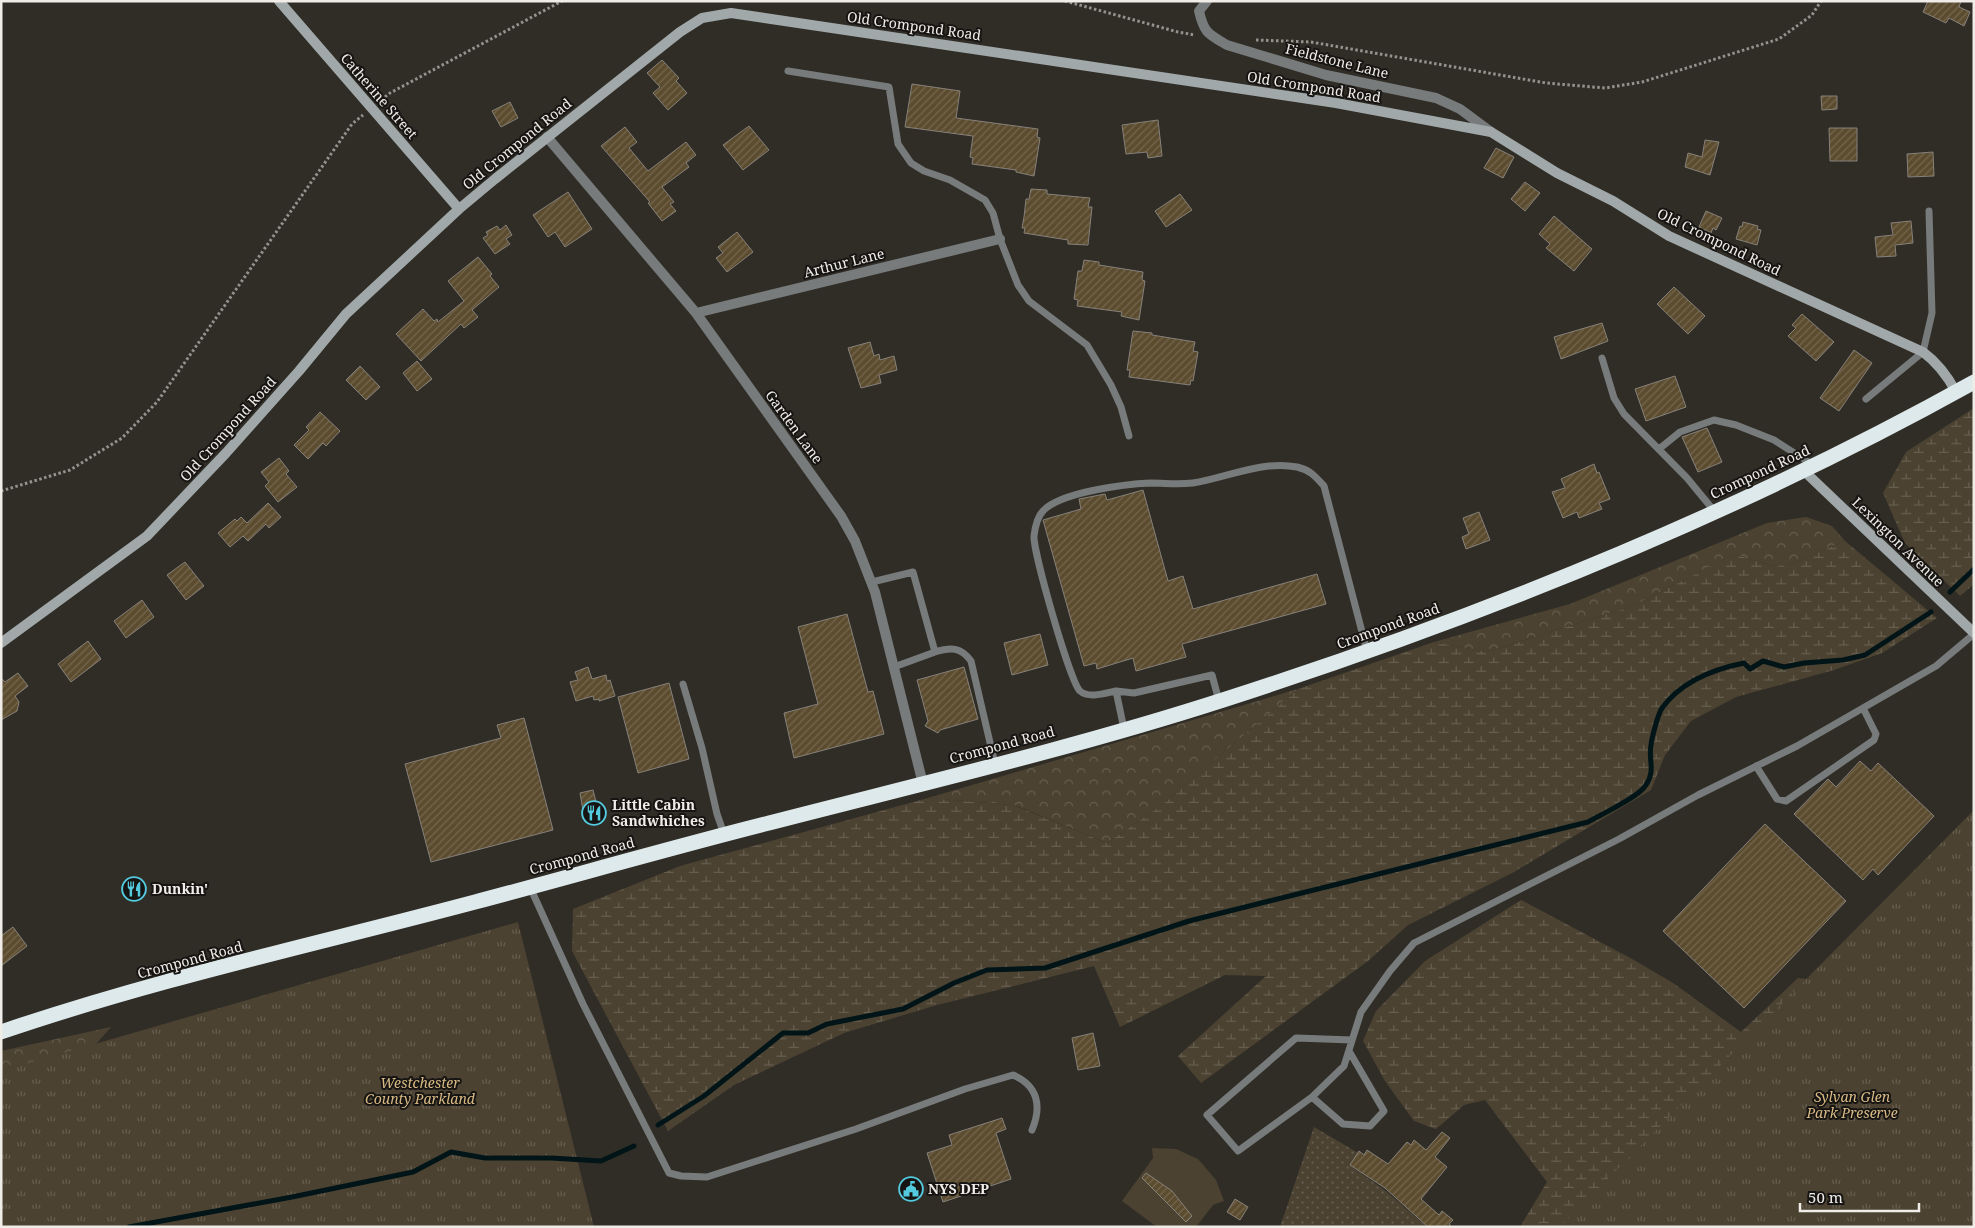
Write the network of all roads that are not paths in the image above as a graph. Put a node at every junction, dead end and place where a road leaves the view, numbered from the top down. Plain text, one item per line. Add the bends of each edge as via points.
1 (279, 1) edge
2 (1207, 1) edge
3 (788, 71) dead end
4 (1491, 132) junction
5 (547, 137) junction
6 (459, 209) junction
7 (1929, 211) dead end
8 (1000, 239) junction
9 (696, 314) junction
10 (1922, 352) junction
11 (1602, 358) dead end
12 (1974, 382) edge
13 (1956, 392) junction
14 (1866, 399) dead end
15 (1129, 436) dead end
16 (1659, 449) junction
17 (1808, 468) junction
18 (1715, 512) junction
19 (872, 582) junction
20 (1974, 633) edge
21 (1, 643) edge
22 (1367, 651) junction
23 (936, 652) junction
24 (894, 667) junction
25 (683, 684) dead end
26 (1116, 691) junction
27 (1219, 701) junction
28 (1863, 708) junction
29 (1124, 729) junction
30 (995, 764) junction
31 (1756, 766) junction
32 (923, 784) junction
33 (724, 834) junction
34 (530, 887) junction
35 (1, 1032) edge
36 (1352, 1040) junction
37 (1349, 1051) junction
38 (1312, 1097) junction
39 (1032, 1130) dead end

1 - 6 street, Catherine Street
2 - 4 street, Fieldstone Lane via 1199,11 1203,27 1227,45 1326,75 1436,98
3 - 8 lane via 889,87 898,144 911,163 984,200 993,213
4 - 5 street, Old Crompond Road via 1336,103 731,13 702,18 680,32
4 - 10 street, Old Crompond Road via 1669,236
5 - 6 street, Old Crompond Road
5 - 9 street, Garden Lane
6 - 21 street, Old Crompond Road via 346,314 226,453 147,536
7 - 10 lane via 1932,313
8 - 9 street, Arthur Lane
8 - 15 lane via 1018,285 1029,301 1087,345 1099,362 1121,406
9 - 19 street, Garden Lane via 841,516
10 - 13 street, Old Crompond Road via 1946,373
10 - 14 lane
11 - 16 lane via 1614,398 1624,414
12 - 13 highway, Crompond Road
13 - 17 highway, Crompond Road
16 - 17 lane via 1680,432 1714,420 1774,440
16 - 18 lane
17 - 18 highway, Crompond Road
17 - 20 street, Lexington Avenue
18 - 22 highway, Crompond Road via 1563,576
19 - 23 lane via 913,572
19 - 24 street, Garden Lane
20 - 28 lane via 1936,666
22 - 26 lane via 1324,486 1313,472 1275,466 1177,485 1152,483 1107,487 1056,502 1043,511 1034,537 1053,618 1073,682 1080,692 1090,695
22 - 27 highway, Crompond Road
23 - 24 lane
23 - 30 lane via 956,649 965,652 971,661
24 - 32 street, Garden Lane
25 - 33 lane
26 - 27 lane via 1134,694 1212,675
26 - 29 lane
27 - 29 highway, Crompond Road
28 - 31 lane
28 - 31 lane via 1876,734 1874,740 1786,801 1777,799
29 - 30 highway, Crompond Road
30 - 32 highway, Crompond Road
31 - 36 lane via 1414,943 1361,1012
32 - 33 highway, Crompond Road
33 - 34 highway, Crompond Road
34 - 35 highway, Crompond Road via 85,1004
34 - 39 lane via 583,1004 669,1173 707,1176 856,1129 1013,1074 1024,1079 1036,1098
36 - 37 lane
36 - 38 lane via 1296,1038 1207,1115 1238,1151
37 - 38 lane via 1344,1066
37 - 38 lane via 1384,1111 1370,1126 1343,1124

